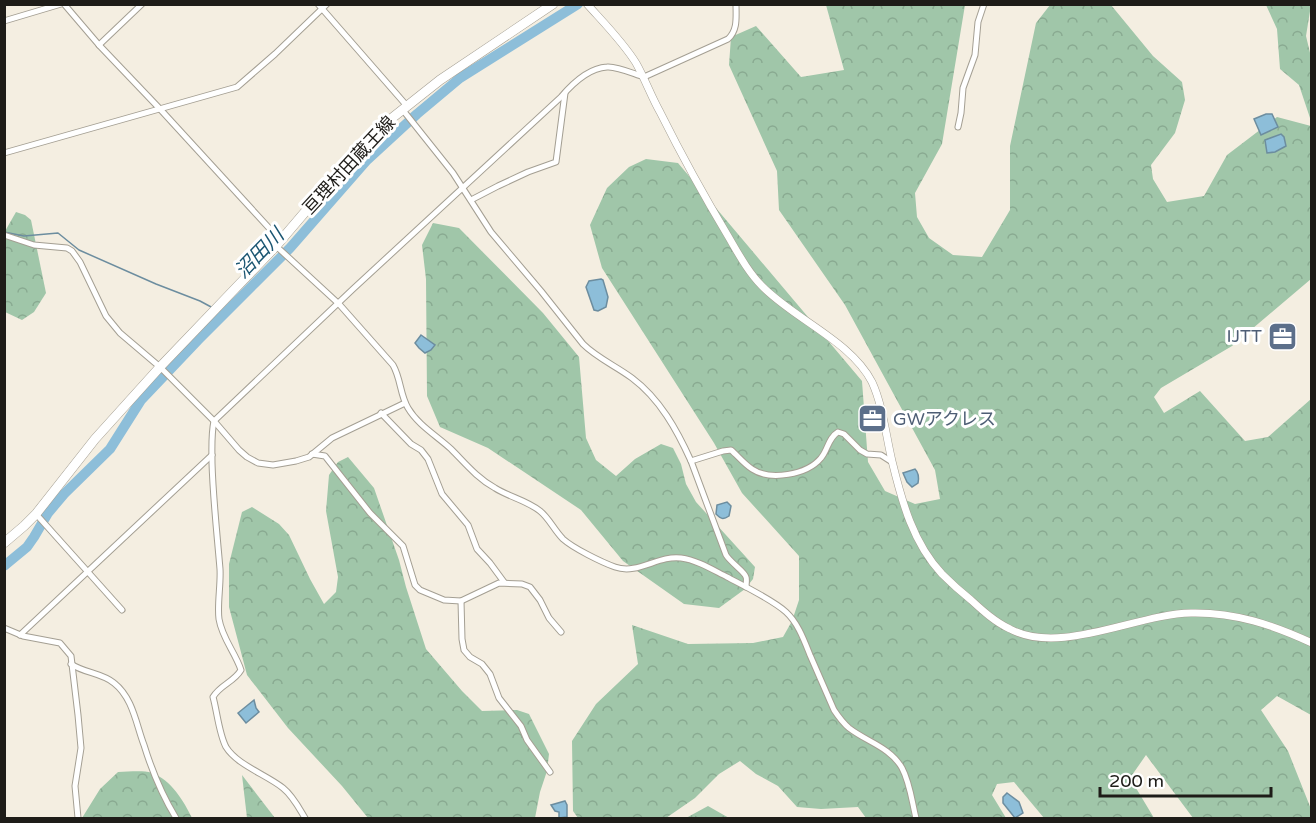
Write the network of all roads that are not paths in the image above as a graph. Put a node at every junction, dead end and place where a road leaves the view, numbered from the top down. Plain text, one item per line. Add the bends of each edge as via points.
1 (63, 4) edge
2 (142, 4) edge
3 (553, 4) edge
4 (587, 4) edge
5 (736, 4) edge
6 (984, 4) edge
7 (322, 6) edge
8 (4, 21) edge
9 (99, 45) junction
10 (644, 77) junction
11 (565, 93) junction
12 (405, 107) junction
13 (160, 109) junction
14 (958, 127) dead end
15 (4, 153) edge
16 (463, 188) junction
17 (471, 200) junction
18 (4, 235) edge
19 (278, 243) junction
20 (339, 304) junction
21 (160, 367) junction
22 (405, 403) junction
23 (381, 413) junction
24 (214, 421) junction
25 (312, 454) junction
26 (212, 455) junction
27 (691, 461) junction
28 (892, 462) junction
29 (36, 514) junction
30 (4, 543) edge
31 (88, 572) junction
32 (504, 582) junction
33 (746, 587) junction
34 (461, 601) junction
35 (122, 610) dead end
36 (4, 628) edge
37 (561, 632) dead end
38 (20, 635) junction
39 (1311, 643) edge
40 (71, 664) junction
41 (550, 772) dead end
42 (78, 819) edge
43 (176, 819) edge
44 (305, 819) edge
45 (916, 819) edge

1 - 8 street
1 - 9 street
2 - 9 street
3 - 12 main road, 亘理村田蔵王線
4 - 10 street via 624,46
5 - 10 street via 734,34 728,39
6 - 14 street via 973,62 963,88
7 - 12 street
7 - 13 street via 237,87
9 - 13 street
10 - 11 street via 602,68 578,80
10 - 28 street via 706,198 760,284 843,348 872,383
11 - 16 street
11 - 17 street via 556,162
12 - 16 street
12 - 19 main road, 亘理村田蔵王線 via 357,151
13 - 15 street
13 - 19 street
16 - 17 street
16 - 20 street
17 - 27 street via 491,232 582,344 630,377 661,407
18 - 21 street via 72,251 106,316
19 - 20 street
19 - 21 main road, 亘理村田蔵王線
20 - 22 street via 393,365
20 - 24 street
21 - 24 street
21 - 29 main road, 亘理村田蔵王線 via 95,439
22 - 23 street
22 - 33 street via 418,421 471,471 540,511 567,542 598,559 626,569 684,558
23 - 25 street via 332,438
23 - 32 street via 428,459 442,494 468,525 477,549
24 - 25 street via 239,450 258,463 273,465
24 - 26 street
25 - 34 street via 325,456 403,546 420,590 444,600
26 - 31 street
26 - 44 street via 220,569 219,619 241,670 213,697 223,738 238,759 286,790
27 - 28 street via 731,450 759,473 784,475 813,466 838,432 867,454 881,455
27 - 33 street via 726,555 746,575
28 - 39 street via 921,547 942,574 1011,630 1048,639 1165,616 1218,614 1264,623
29 - 30 main road, 亘理村田蔵王線
29 - 31 street
31 - 35 street
31 - 38 street
32 - 34 street
32 - 37 street via 530,587
33 - 45 street via 784,610 796,624 842,721 888,752 902,768
34 - 41 street via 464,650 490,674 499,698
36 - 38 street
38 - 40 street via 60,643 71,656
40 - 42 street via 81,748 75,786
40 - 43 street via 114,682 127,698 161,792

